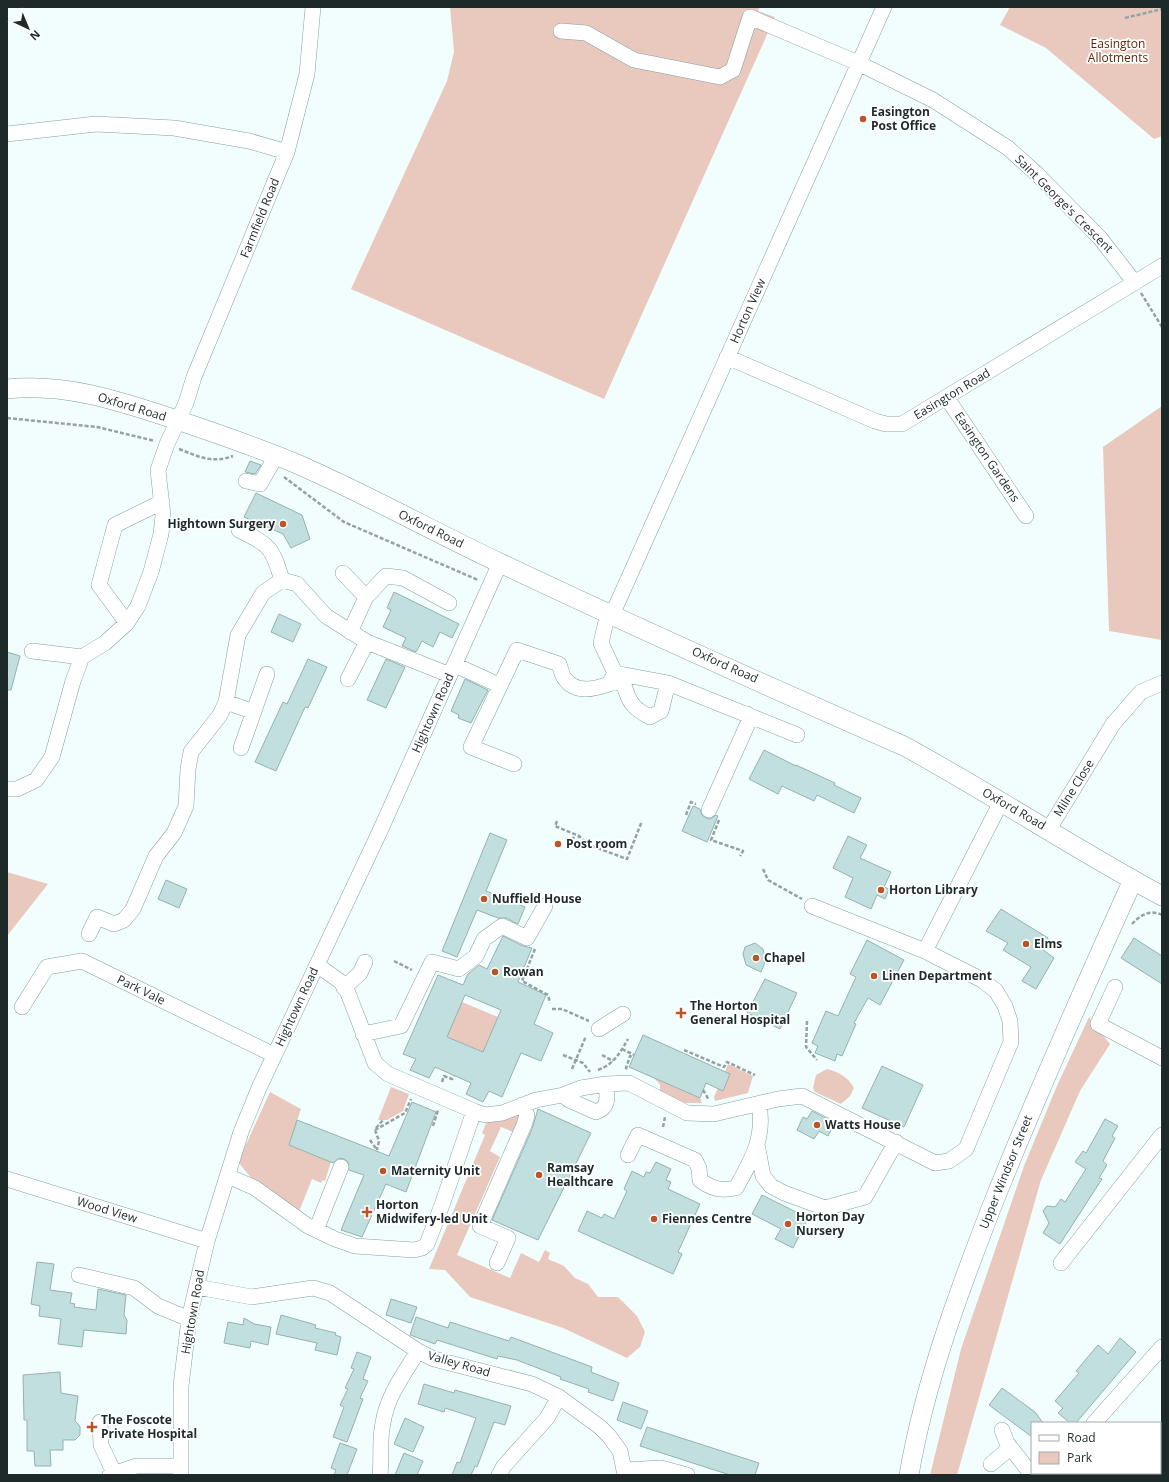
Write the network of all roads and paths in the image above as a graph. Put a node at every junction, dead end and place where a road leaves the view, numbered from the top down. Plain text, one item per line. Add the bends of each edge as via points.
1 (313, 7) edge
2 (884, 7) edge
3 (1162, 9) edge
4 (1125, 18) dead end
5 (561, 32) dead end
6 (858, 63) junction
7 (7, 134) edge
8 (287, 152) junction
9 (1162, 266) edge
10 (1135, 283) junction
11 (1162, 327) edge
12 (727, 357) junction
13 (7, 389) edge
14 (947, 398) junction
15 (177, 420) junction
16 (276, 456) junction
17 (246, 481) dead end
18 (162, 502) junction
19 (1026, 516) dead end
20 (239, 530) dead end
21 (500, 563) junction
22 (343, 573) dead end
23 (282, 580) junction
24 (366, 597) junction
25 (449, 603) dead end
26 (610, 614) junction
27 (127, 623) junction
28 (350, 632) junction
29 (367, 642) junction
30 (32, 651) dead end
31 (82, 656) junction
32 (453, 670) junction
33 (267, 674) dead end
34 (613, 676) junction
35 (348, 679) dead end
36 (668, 683) junction
37 (1162, 683) edge
38 (499, 685) junction
39 (226, 702) junction
40 (254, 712) junction
41 (747, 714) junction
42 (797, 735) dead end
43 (240, 748) dead end
44 (514, 764) dead end
45 (7, 789) edge
46 (1001, 802) junction
47 (709, 810) junction
48 (686, 815) dead end
49 (557, 821) dead end
50 (642, 821) dead end
51 (1049, 829) junction
52 (575, 834) junction
53 (579, 836) junction
54 (569, 843) dead end
55 (578, 850) dead end
56 (740, 856) dead end
57 (763, 868) dead end
58 (1132, 880) junction
59 (1162, 896) edge
60 (545, 906) dead end
61 (812, 906) joint
62 (1162, 916) edge
63 (1132, 924) dead end
64 (89, 934) dead end
65 (527, 938) junction
66 (925, 951) junction
67 (365, 962) dead end
68 (317, 965) junction
69 (1116, 987) dead end
70 (344, 988) junction
71 (550, 1003) dead end
72 (22, 1007) dead end
73 (552, 1009) dead end
74 (623, 1014) dead end
75 (808, 1021) dead end
76 (592, 1025) junction
77 (363, 1034) junction
78 (628, 1039) dead end
79 (622, 1049) junction
80 (684, 1050) dead end
81 (274, 1055) junction
82 (563, 1055) dead end
83 (602, 1055) dead end
84 (634, 1055) dead end
85 (1162, 1058) edge
86 (576, 1060) junction
87 (817, 1060) dead end
88 (613, 1061) junction
89 (572, 1069) dead end
90 (590, 1072) junction
91 (586, 1075) dead end
92 (755, 1075) dead end
93 (454, 1076) dead end
94 (606, 1084) junction
95 (439, 1088) dead end
96 (703, 1090) dead end
97 (563, 1095) junction
98 (418, 1100) dead end
99 (759, 1104) junction
100 (522, 1105) junction
101 (710, 1105) dead end
102 (432, 1106) dead end
103 (474, 1111) junction
104 (383, 1120) dead end
105 (433, 1126) dead end
106 (375, 1130) junction
107 (1162, 1135) edge
108 (370, 1140) dead end
109 (896, 1142) junction
110 (757, 1144) junction
111 (1162, 1144) edge
112 (628, 1155) dead end
113 (341, 1166) dead end
114 (228, 1176) junction
115 (7, 1179) edge
116 (1109, 1215) dead end
117 (316, 1230) junction
118 (206, 1241) junction
119 (1062, 1263) dead end
120 (497, 1264) dead end
121 (79, 1275) dead end
122 (197, 1287) junction
123 (189, 1319) junction
124 (1162, 1347) edge
125 (418, 1351) junction
126 (559, 1397) junction
127 (1103, 1420) edge
128 (100, 1422) dead end
129 (1002, 1430) dead end
130 (1010, 1448) junction
131 (992, 1464) dead end
132 (181, 1471) edge
133 (625, 1472) edge
134 (112, 1474) edge
135 (1031, 1474) edge
136 (380, 1475) edge
137 (499, 1475) edge
138 (687, 1475) edge
139 (909, 1475) edge

1 - 8 street, Farmfield Road via 308,74
2 - 6 street, Horton View
3 - 4 path
5 - 6 street, Saint George's Crescent via 586,33 634,60 720,77 733,70 750,17
6 - 10 street, Saint George's Crescent via 947,108 1021,158 1100,238
6 - 12 street, Horton View
7 - 8 street via 96,124 144,126 174,128 249,141
8 - 15 street, Farmfield Road
9 - 10 street, Easington Road
10 - 11 path
10 - 14 street, Easington Road
12 - 14 street, Easington Road via 886,424 902,424
12 - 26 street, Horton View
13 - 15 main road, Oxford Road via 68,389 126,403
14 - 19 street, Easington Gardens
15 - 16 main road, Oxford Road
15 - 18 street, Farmfield Road via 158,470
16 - 17 street via 260,484
16 - 21 main road, Oxford Road
18 - 27 street, Farmfield Road via 161,534 151,572 138,606
18 - 27 street via 115,525 100,585
20 - 23 street via 264,542 274,554
21 - 26 main road, Oxford Road
21 - 32 street, Hightown Road
22 - 24 street
23 - 28 street via 297,584 326,616
23 - 39 street via 263,593 238,635
24 - 25 street via 386,576 403,578
24 - 28 street
26 - 34 street, Horton View via 601,643
26 - 46 main road, Oxford Road via 904,746
27 - 31 street, Farmfield Road via 105,643
28 - 29 street
29 - 32 street
29 - 35 street
30 - 31 street
31 - 45 street via 52,757 36,780 17,789
32 - 38 street
32 - 68 street, Hightown Road
33 - 40 street
34 - 36 street
34 - 36 street via 624,685 628,698 636,710 650,717 661,711
34 - 38 street via 609,684 594,689 579,689 565,680 559,664 517,650
36 - 41 street
37 - 51 street, Milne Close via 1141,692 1112,724
38 - 44 street via 471,747
39 - 40 street
39 - 64 street via 220,715 191,752 186,806 174,833 156,856 133,909 124,920 114,924 97,917
40 - 43 street
41 - 42 street
41 - 47 street via 749,721
46 - 51 main road, Oxford Road
46 - 66 street
47 - 48 path via 691,802
47 - 56 path via 721,815 711,840 743,851
49 - 52 path via 555,826
50 - 53 path via 627,859 589,845
51 - 58 main road, Oxford Road
52 - 53 path
52 - 54 path via 571,844
53 - 55 path
57 - 61 path via 768,880
58 - 59 main road, Oxford Road
58 - 139 main road, Upper Windsor Street via 1014,1151 974,1252 927,1391
60 - 65 street
61 - 66 street
62 - 63 path via 1149,912 1137,918
65 - 71 path via 537,945 522,981 548,995
65 - 77 street via 502,926 484,939 476,956 459,969 432,962 401,1026
66 - 109 street via 982,980 996,991 1010,1021 1011,1042 966,1149 949,1161 935,1163
67 - 70 street via 360,973
68 - 70 street via 330,973
68 - 81 street, Hightown Road
69 - 85 street via 1098,1024
70 - 77 street
72 - 81 street, Park Vale via 47,967 82,961
73 - 76 path via 562,1009
74 - 76 street
75 - 87 path via 806,1047
76 - 86 path
77 - 103 street via 375,1064 388,1074
78 - 79 path
79 - 84 path
79 - 88 path
80 - 92 path via 724,1067 727,1062
81 - 114 street, Hightown Road via 241,1132
82 - 86 path
83 - 88 path
86 - 89 path
86 - 90 path via 583,1063
88 - 90 path via 608,1066
90 - 91 path
93 - 95 path via 452,1079 444,1076
94 - 97 street via 581,1088
94 - 97 street via 608,1102 603,1110 596,1112
94 - 99 street via 629,1083 686,1113 714,1114
96 - 101 path
97 - 100 street
98 - 106 path via 411,1098 405,1112
99 - 109 street via 802,1096
99 - 110 street via 762,1121
100 - 103 street via 502,1113 485,1114
100 - 120 street via 527,1115 524,1125 480,1226 508,1238
102 - 105 path via 439,1109
103 - 117 street via 442,1205 427,1244 422,1248 414,1250 355,1246
104 - 106 path
106 - 108 path via 379,1141 376,1150
107 - 119 street
109 - 110 street via 865,1197 825,1208 771,1186 763,1176
110 - 112 street via 736,1188 724,1190 709,1187 700,1180 695,1160 638,1135
111 - 116 street
113 - 117 street
114 - 117 street via 254,1188
114 - 118 street, Hightown Road
115 - 118 street, Wood View
118 - 122 street, Hightown Road
121 - 123 street via 134,1288 158,1306
122 - 123 street, Hightown Road
122 - 125 street, Valley Road via 252,1297 313,1288 322,1289
123 - 132 street, Hightown Road via 181,1386
124 - 127 street
125 - 126 street, Valley Road via 434,1359 532,1384
125 - 136 street via 386,1408 382,1424
126 - 133 street, Valley Road via 609,1436 620,1451
126 - 137 street via 547,1418
128 - 134 street via 102,1445
129 - 130 street
130 - 131 street
130 - 135 street
132 - 134 street via 136,1466
133 - 138 street via 661,1468

